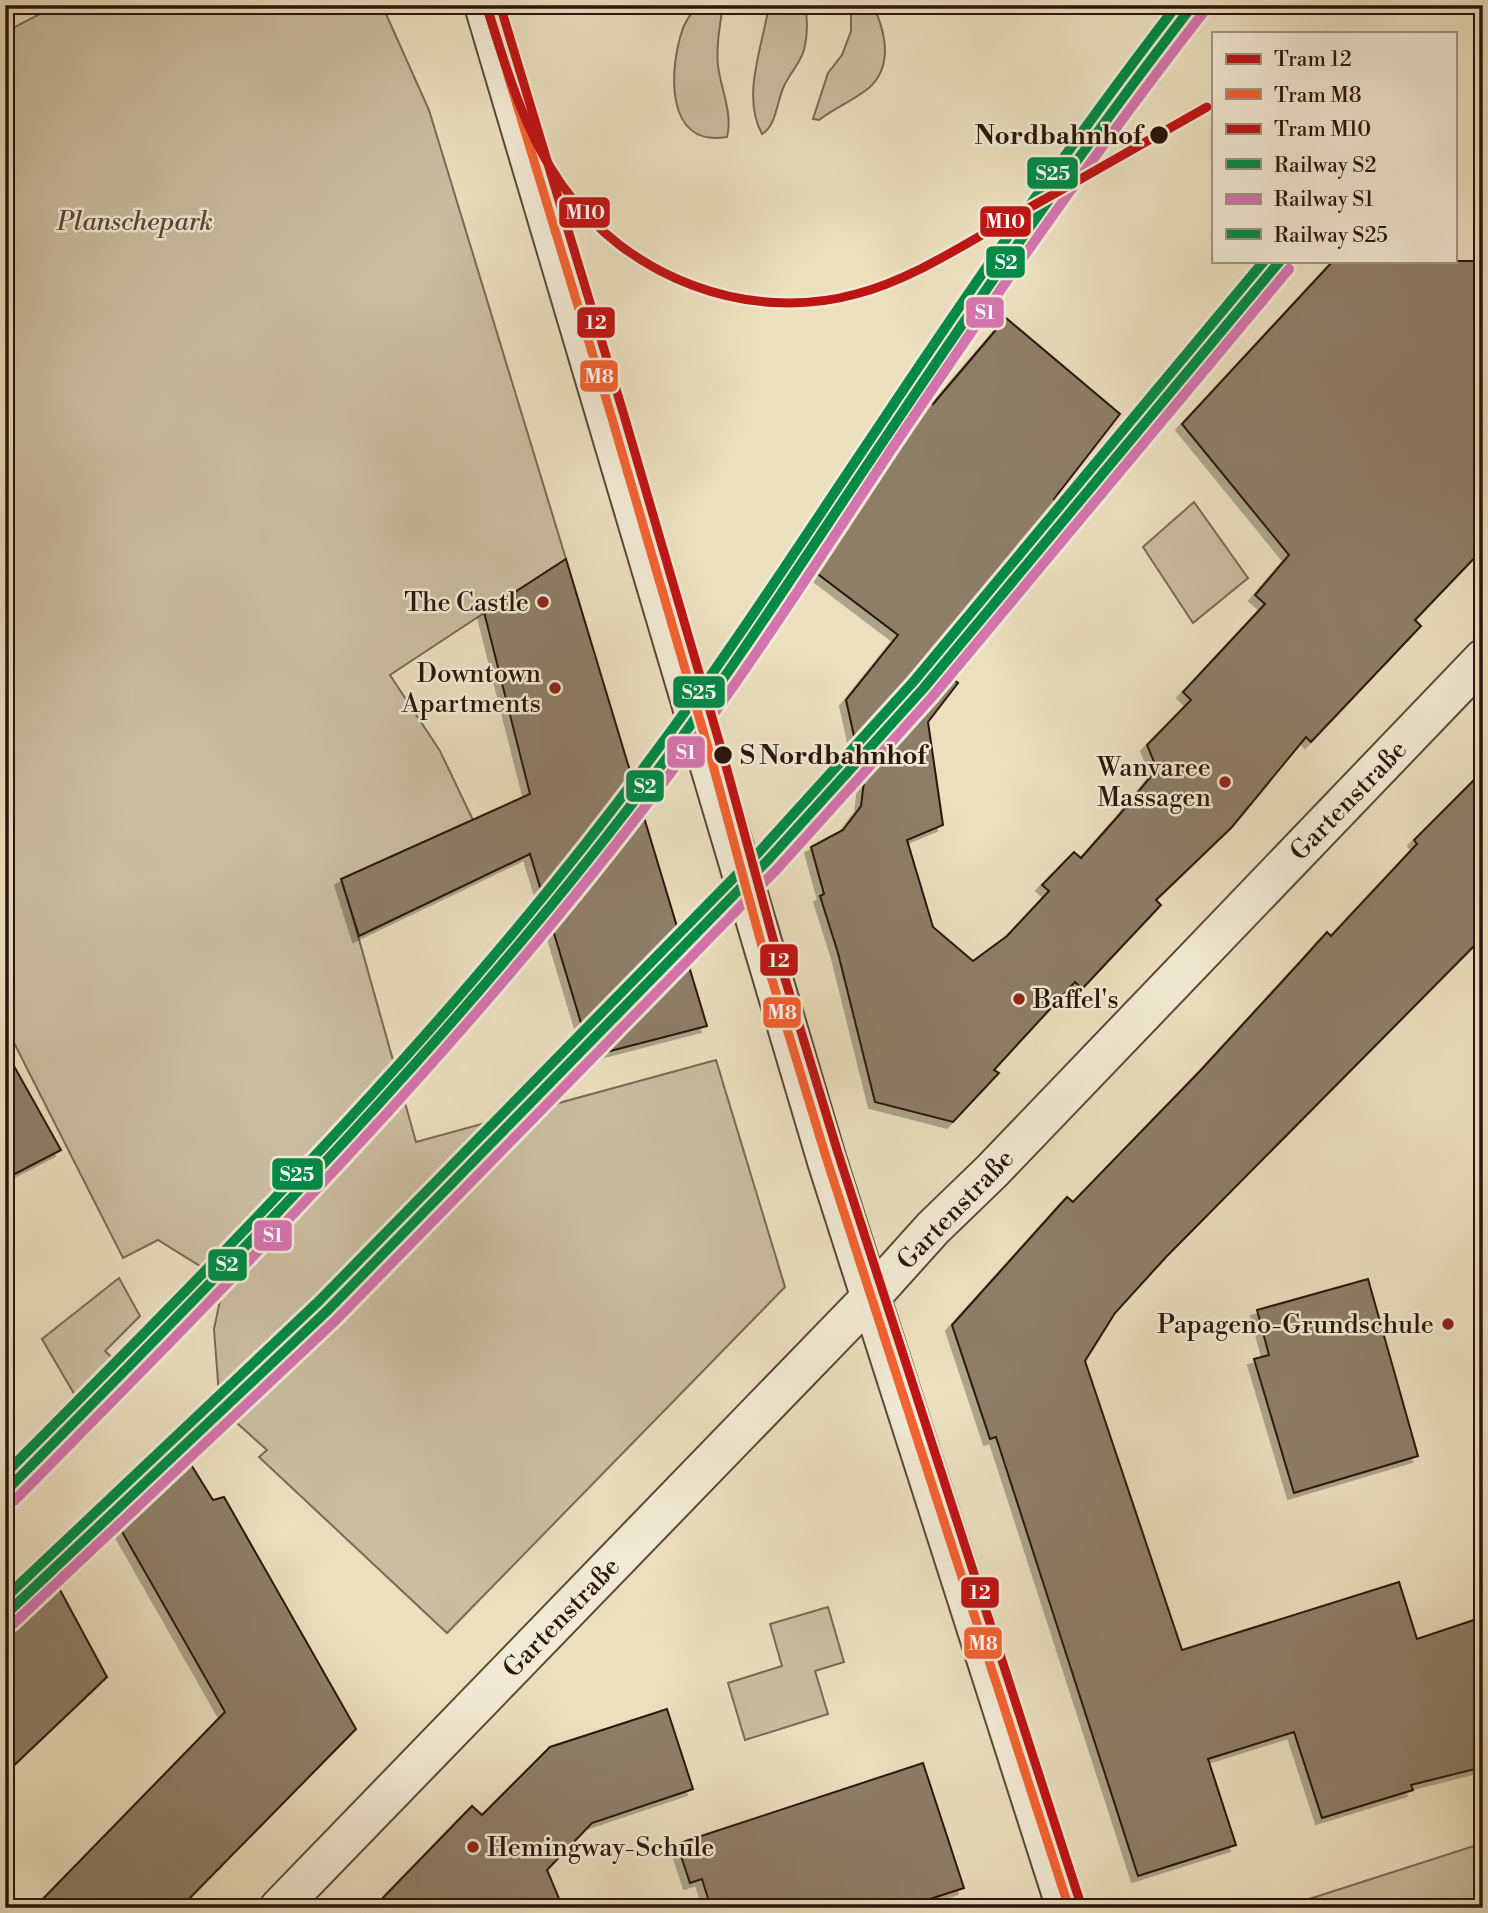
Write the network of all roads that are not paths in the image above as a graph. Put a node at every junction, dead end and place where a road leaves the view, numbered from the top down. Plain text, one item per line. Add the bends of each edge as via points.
1 (484, 5) edge
2 (1483, 659) edge
3 (870, 1298) junction
4 (279, 1908) edge
5 (1066, 1908) edge

1 - 3 street
2 - 3 street, Gartenstraße
3 - 4 street, Gartenstraße
3 - 5 street

